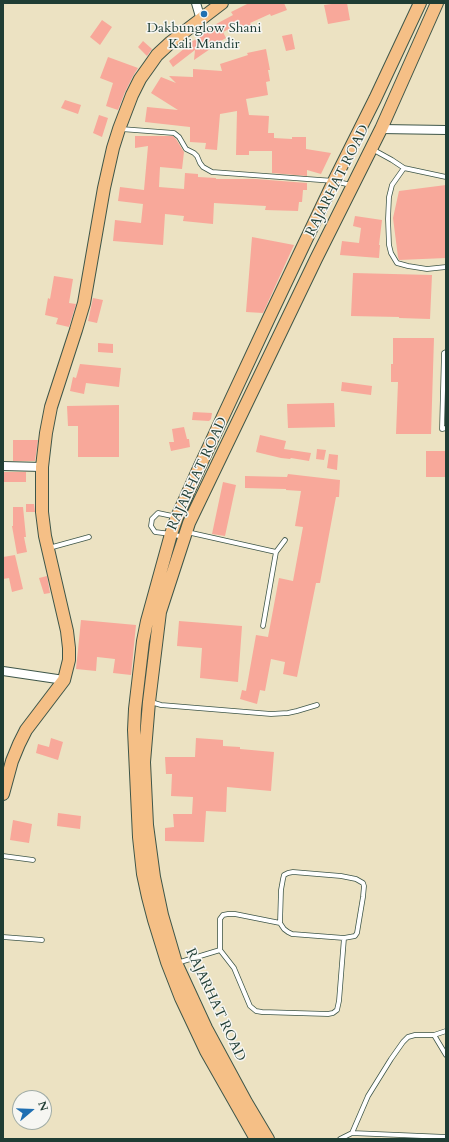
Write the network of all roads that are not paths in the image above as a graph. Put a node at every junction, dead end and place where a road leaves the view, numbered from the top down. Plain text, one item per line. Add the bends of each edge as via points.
1 (196, 3) edge
2 (222, 3) edge
3 (420, 3) edge
4 (437, 3) edge
5 (201, 20) junction
6 (119, 129) junction
7 (381, 129) junction
8 (446, 130) edge
9 (372, 149) junction
10 (404, 168) junction
11 (446, 177) edge
12 (334, 181) junction
13 (353, 185) junction
14 (446, 267) edge
15 (446, 352) edge
16 (446, 428) edge
17 (3, 466) edge
18 (42, 467) junction
19 (177, 517) junction
20 (187, 531) junction
21 (171, 534) junction
22 (89, 537) dead end
23 (284, 540) dead end
24 (47, 548) junction
25 (276, 552) junction
26 (263, 626) dead end
27 (3, 671) edge
28 (64, 680) junction
29 (149, 702) junction
30 (317, 705) dead end
31 (3, 794) edge
32 (3, 856) edge
33 (33, 860) dead end
34 (280, 923) junction
35 (3, 937) edge
36 (344, 938) junction
37 (42, 940) dead end
38 (220, 950) junction
39 (176, 963) junction
40 (446, 1031) edge
41 (434, 1035) junction
42 (446, 1056) edge
43 (352, 1133) junction
44 (445, 1136) edge
45 (256, 1139) edge
46 (268, 1139) edge
47 (340, 1139) edge

1 - 5 street
2 - 5 main road
3 - 12 main road
4 - 7 main road, RAJARHAT ROAD
5 - 6 main road via 157,55 140,79
6 - 12 lane via 174,133 186,149 197,156 200,164 212,172
6 - 18 main road via 108,169 84,303 51,407
7 - 8 street
7 - 9 main road, RAJARHAT ROAD
9 - 10 lane
9 - 13 main road, RAJARHAT ROAD
10 - 11 lane
10 - 14 lane via 392,185 389,197 388,232 391,253 397,263 408,266 427,269
12 - 13 lane
12 - 19 main road
13 - 20 main road, RAJARHAT ROAD
15 - 16 lane via 442,429
17 - 18 street
18 - 24 main road via 42,512
19 - 20 lane
19 - 21 main road
19 - 21 lane via 158,513 152,519 151,526 155,532
20 - 21 lane
20 - 25 lane
20 - 29 main road, RAJARHAT ROAD via 160,612
21 - 45 main road via 147,622 134,709 138,829 143,874 154,920 181,998 206,1051
22 - 24 lane
23 - 25 lane
24 - 28 main road via 67,631 69,660
25 - 26 lane
27 - 28 street
28 - 31 main road via 26,730 12,762
29 - 30 lane via 271,714 297,712
29 - 39 main road, RAJARHAT ROAD via 144,762 147,824 162,915
32 - 33 lane
34 - 36 lane via 292,934
34 - 36 lane via 284,875 293,872 356,879 364,886 358,933
34 - 38 lane via 235,914 223,915 220,919
35 - 37 lane
36 - 38 lane via 339,1001 337,1010 328,1014 256,1010 250,1006 234,968
38 - 39 lane
39 - 46 main road, RAJARHAT ROAD via 206,1028
40 - 41 lane
41 - 42 lane
41 - 43 lane via 415,1035 403,1042 368,1096
43 - 44 lane
43 - 47 lane

